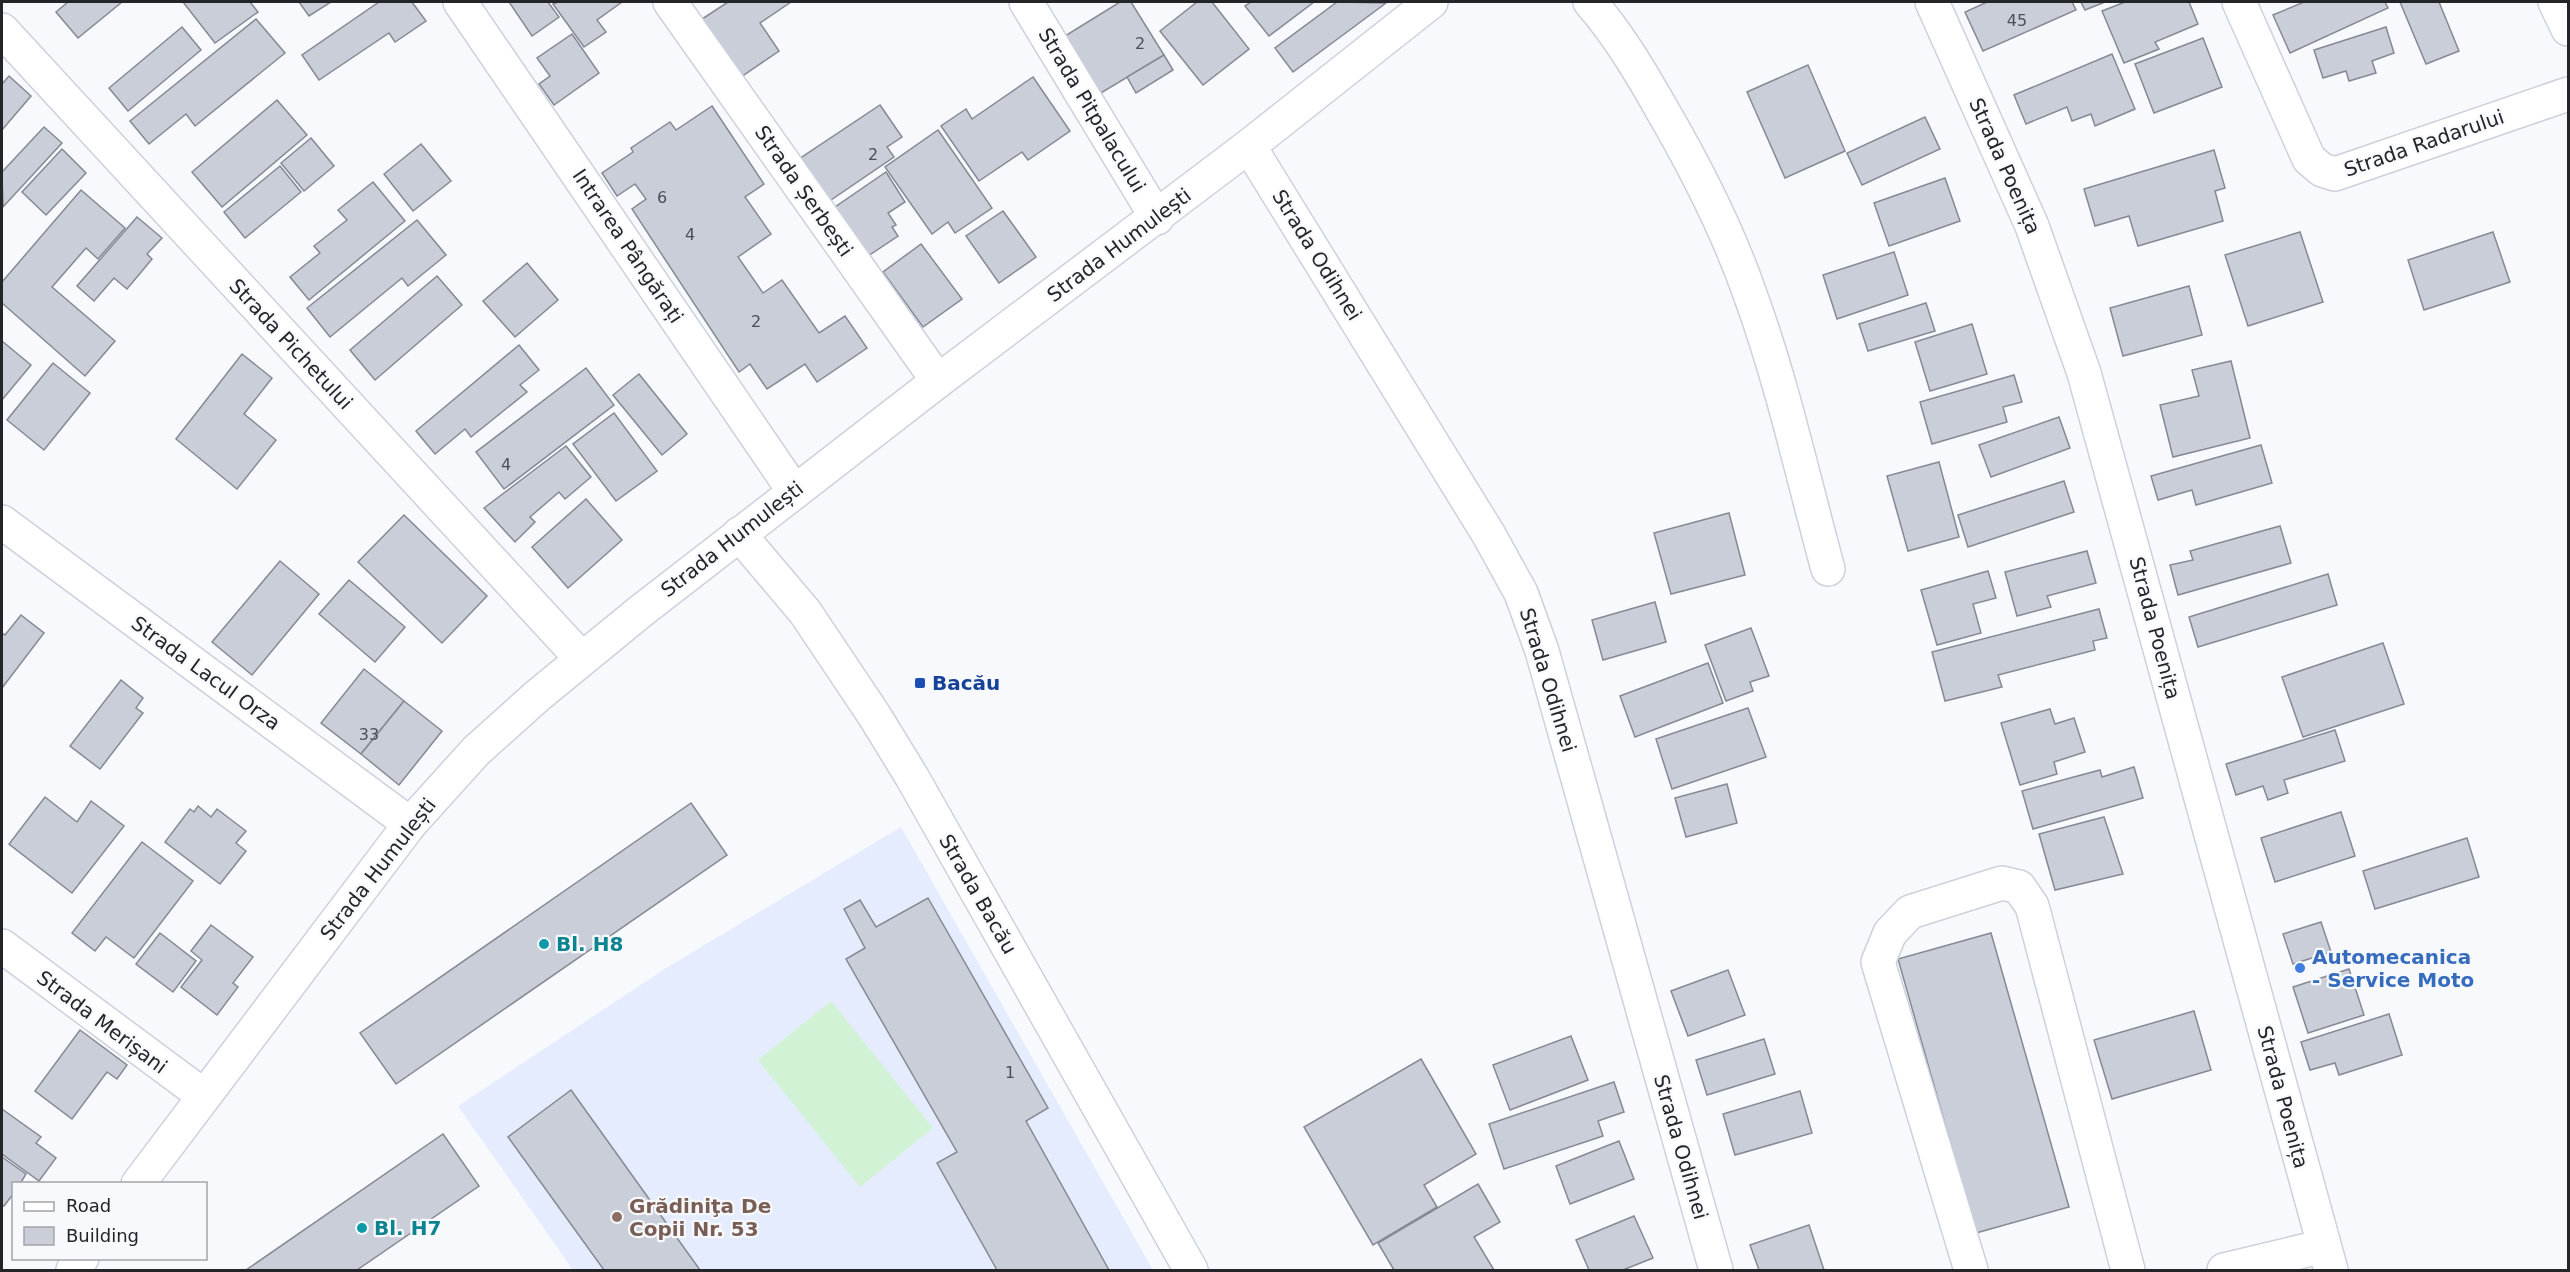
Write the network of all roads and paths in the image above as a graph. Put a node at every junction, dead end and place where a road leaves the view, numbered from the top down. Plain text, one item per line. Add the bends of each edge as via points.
1 (460, 2) edge
2 (670, 2) edge
3 (1026, 2) edge
4 (1431, 2) edge
5 (1590, 2) edge
6 (1932, 2) edge
7 (2239, 2) edge
8 (2555, 2) edge
9 (2568, 29) edge
10 (2, 30) edge
11 (2568, 94) edge
12 (1249, 146) junction
13 (1157, 218) junction
14 (938, 381) junction
15 (794, 491) junction
16 (2, 522) edge
17 (739, 534) junction
18 (1828, 569) dead end
19 (582, 658) junction
20 (410, 824) junction
21 (2, 946) edge
22 (204, 1096) junction
23 (140, 1182) edge
24 (2328, 1258) edge
25 (1191, 1270) edge
26 (1716, 1270) edge
27 (1971, 1270) edge
28 (2128, 1270) edge
29 (2224, 1270) edge

1 - 15 street, Intrarea Pângărați
2 - 14 street, Strada Șerbești
3 - 13 street, Strada Pitpalacului
4 - 12 street, Strada Humulești
5 - 18 street via 1646,81 1697,169 1728,237 1772,363
6 - 24 street, Strada Poenița via 2032,226 2084,374
7 - 11 street, Strada Radarului via 2309,159 2322,170 2335,174
8 - 9 street
10 - 19 street, Strada Pichetului
12 - 13 street, Strada Humulești
12 - 26 street, Strada Odihnei via 1521,593 1542,651
13 - 14 street, Strada Humulești
14 - 15 street, Strada Humulești
15 - 17 street, Strada Humulești
16 - 20 street, Strada Lacul Orza
17 - 19 street, Strada Humulești
17 - 25 street, Strada Bacău via 805,612 874,715
19 - 20 street, Strada Humulești via 476,752
20 - 22 street, Strada Humulești
21 - 22 street, Strada Merișani
22 - 23 street, Strada Humulești
24 - 29 street
27 - 28 street via 1878,962 1890,933 1910,912 2002,883 2019,887 2032,906

